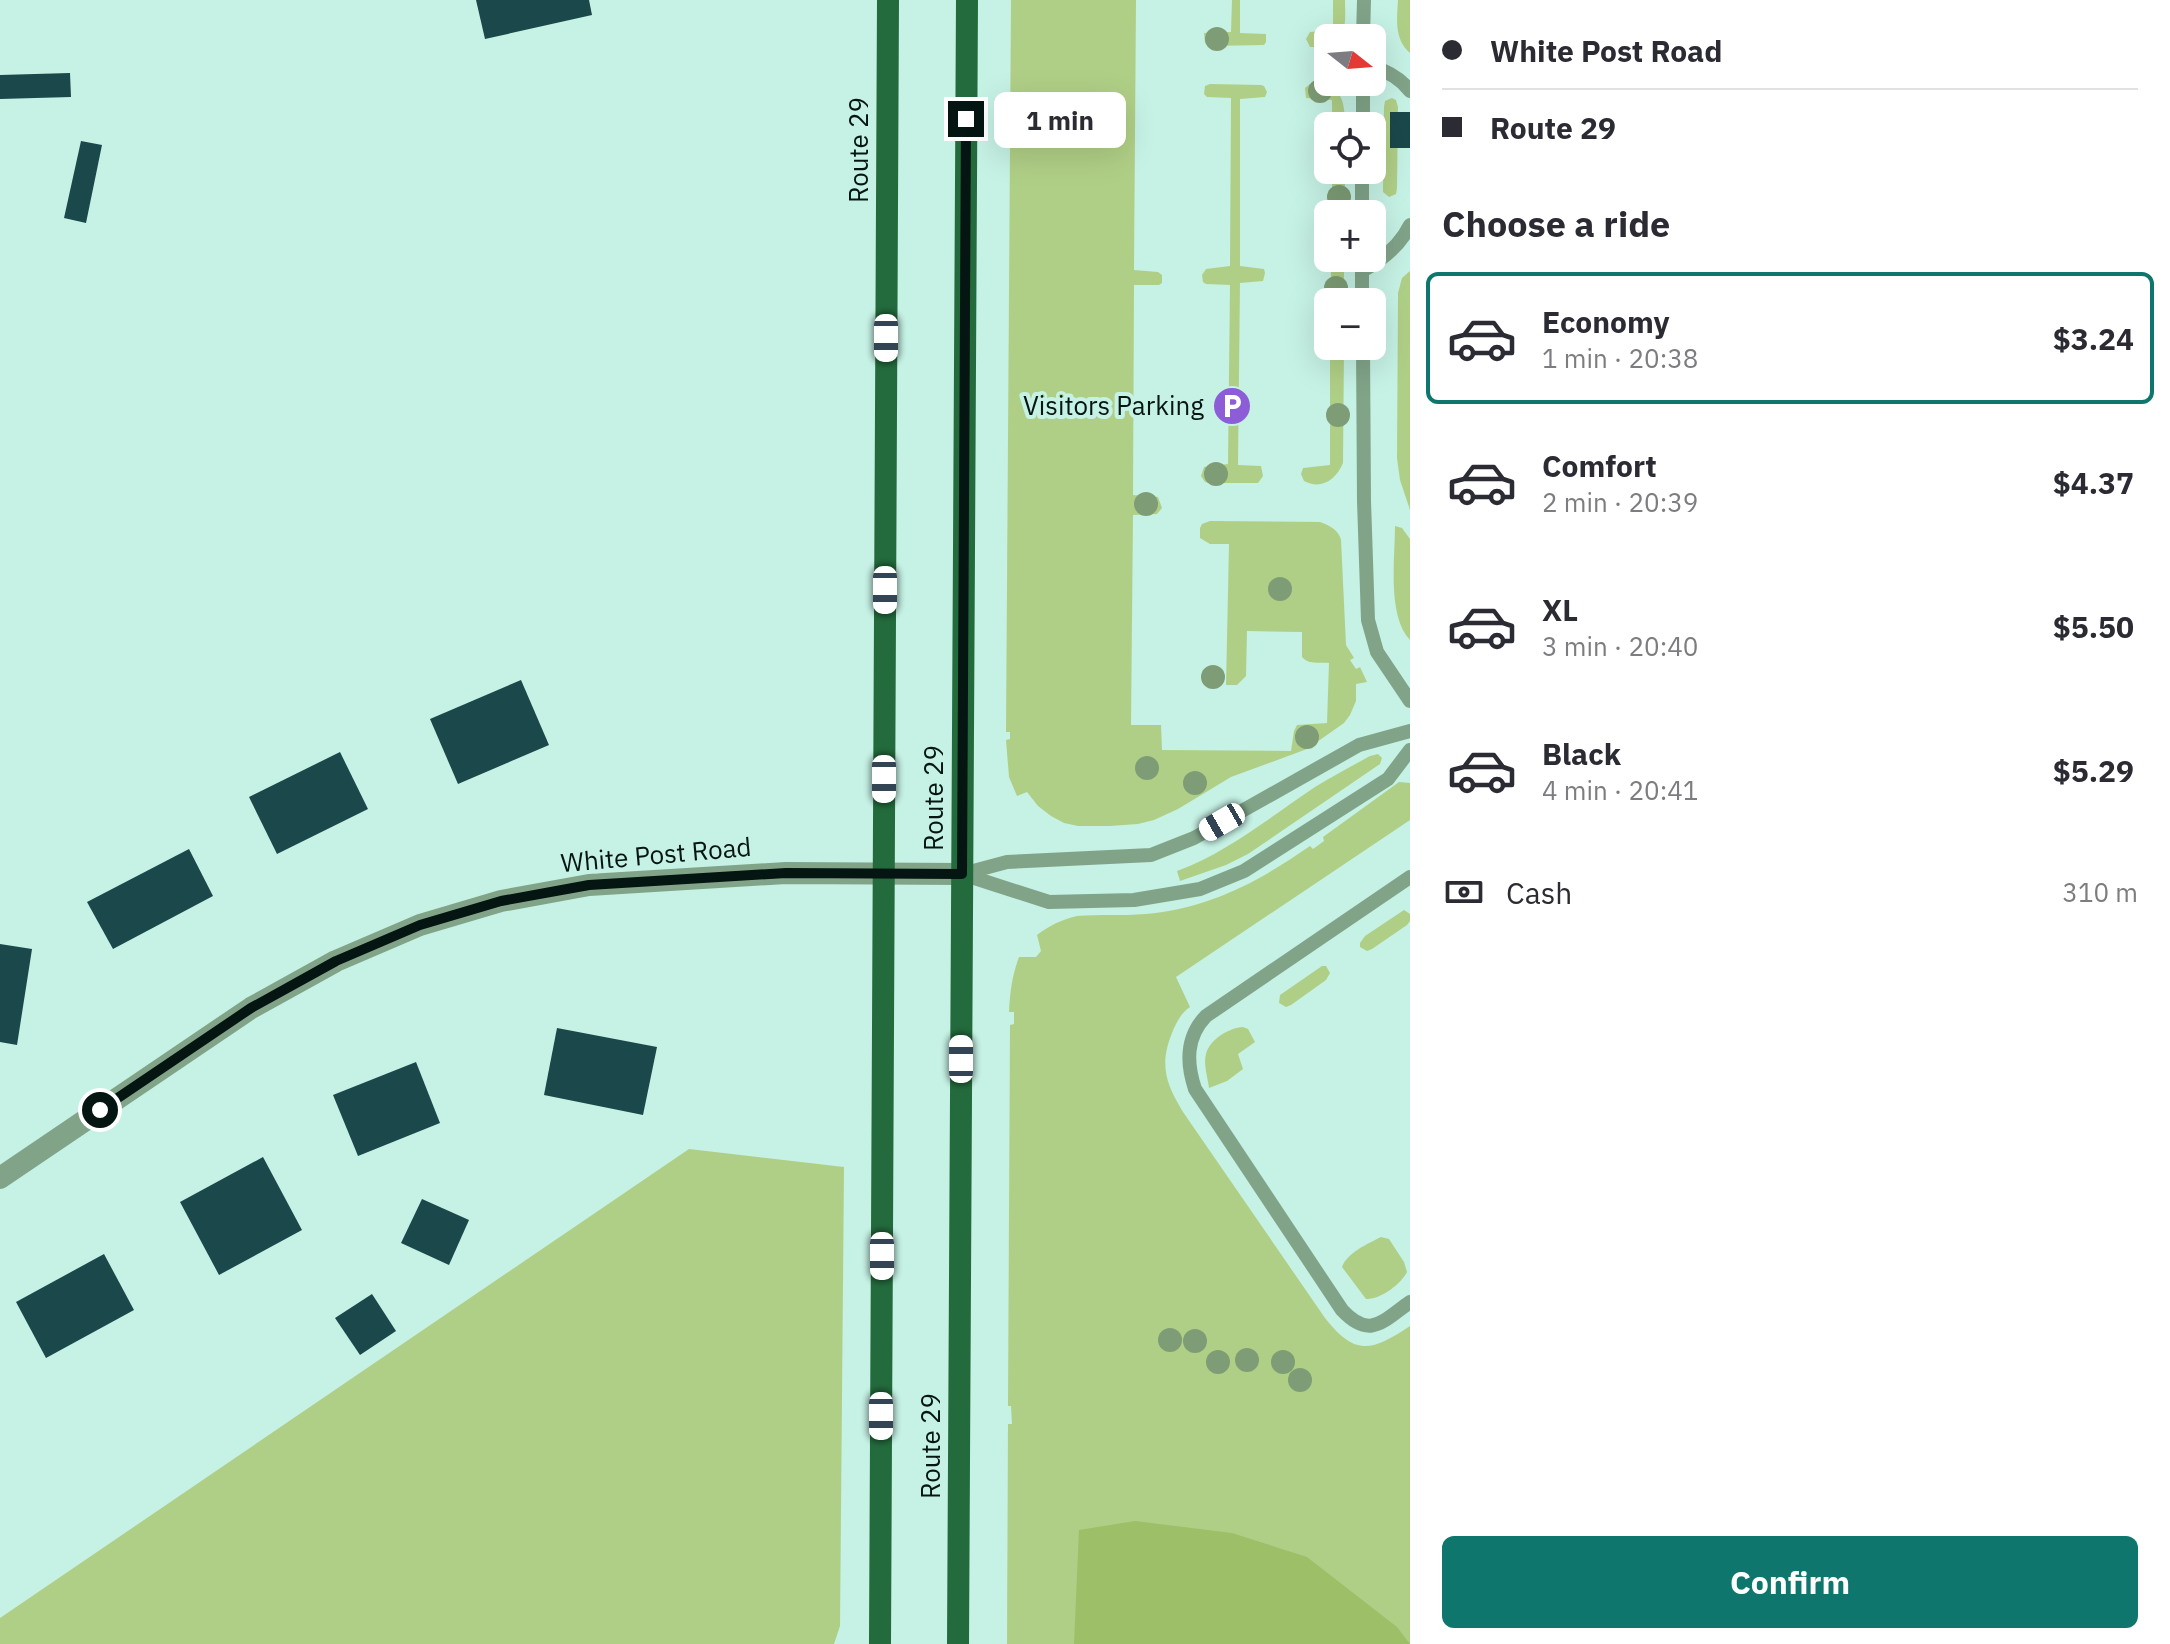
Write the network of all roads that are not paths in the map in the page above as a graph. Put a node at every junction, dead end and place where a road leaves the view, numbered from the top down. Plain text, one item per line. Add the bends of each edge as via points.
1 (888, 0) edge
2 (967, 0) edge
3 (1364, 0) edge
4 (1363, 24) edge
5 (1386, 71) edge
6 (1410, 91) edge
7 (1410, 225) edge
8 (1386, 255) edge
9 (1363, 360) edge
10 (1410, 701) edge
11 (1410, 731) edge
12 (1410, 750) edge
13 (883, 874) junction
14 (962, 874) junction
15 (1410, 877) edge
16 (0, 1178) edge
17 (1410, 1302) edge
18 (880, 1644) edge
19 (958, 1644) edge

1 - 13 main road, Route 29
2 - 14 main road, Route 29
3 - 4 lane
5 - 6 lane
7 - 8 lane
9 - 10 lane via 1368,620 1377,652
11 - 14 lane via 1359,745 1194,838 1151,855 1007,862
12 - 14 lane via 1388,779 1244,871 1200,889 1134,900 1049,902
13 - 14 street, White Post Road
13 - 16 street, White Post Road via 786,873 589,885 501,901 420,925 336,961 251,1008
13 - 18 main road, Route 29
14 - 19 main road, Route 29
15 - 17 lane via 1206,1016 1196,1026 1189,1057 1195,1089 1342,1310 1369,1327

